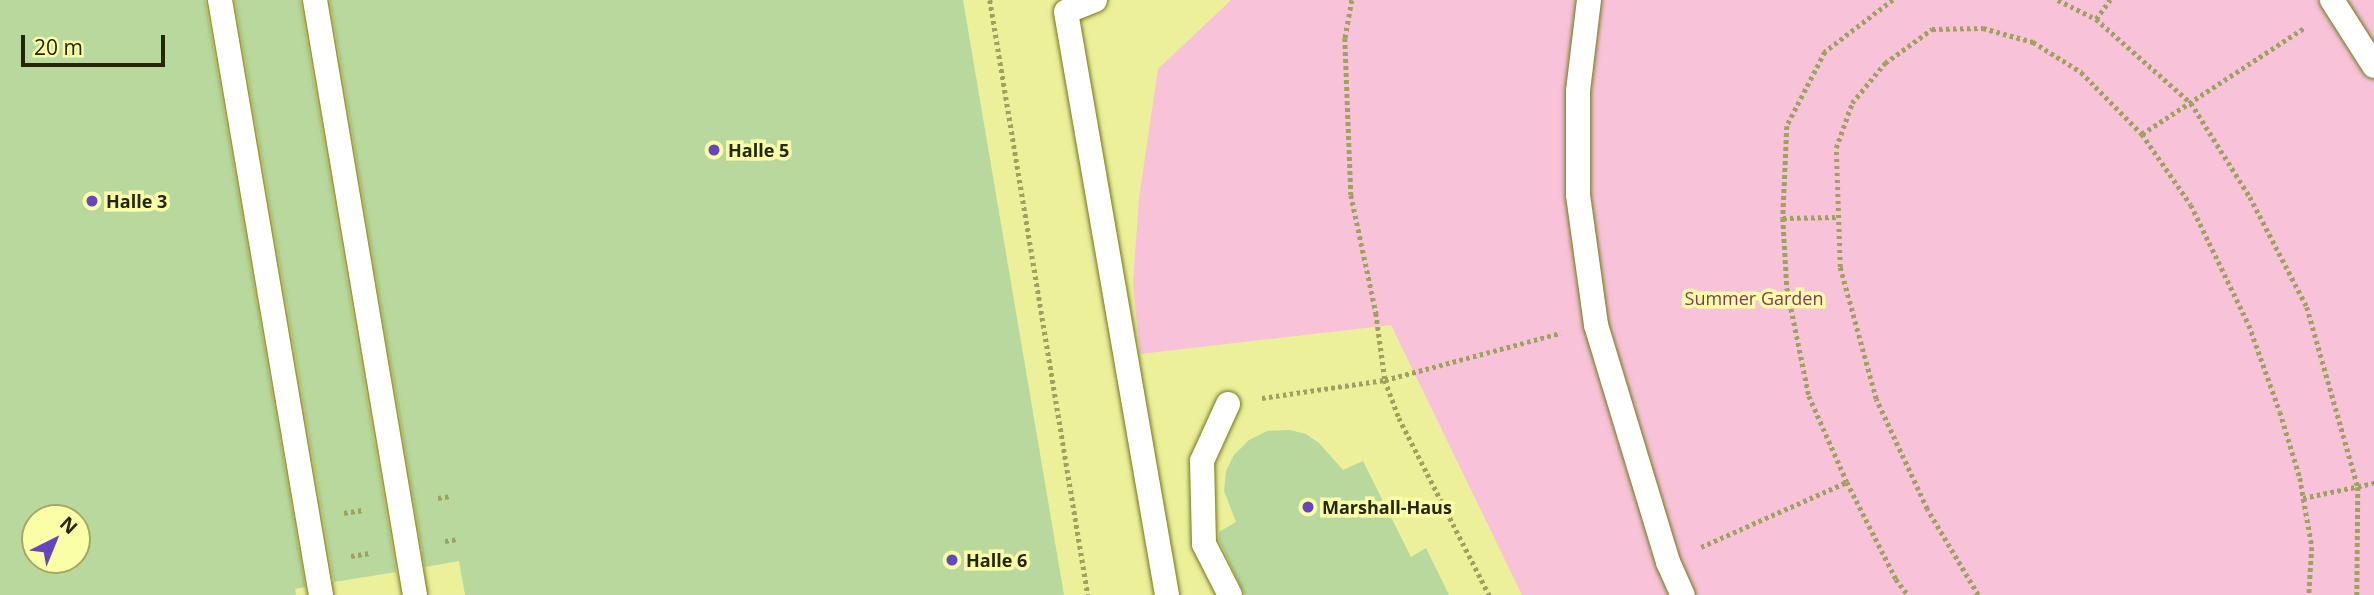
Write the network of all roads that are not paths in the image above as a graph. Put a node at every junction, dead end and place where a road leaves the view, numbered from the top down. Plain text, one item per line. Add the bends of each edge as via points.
1 (220, 0) edge
2 (314, 0) edge
3 (1095, 0) edge
4 (1589, 0) edge
5 (2332, 0) edge
6 (1065, 6) edge
7 (2374, 66) edge
8 (1228, 404) road end
9 (321, 595) edge
10 (415, 595) edge
11 (1167, 595) edge
12 (1230, 595) edge
13 (1684, 595) edge

1 - 9 lane
2 - 10 lane
3 - 6 lane
4 - 13 lane via 1577,91 1578,195 1595,325 1668,562
5 - 7 lane
6 - 11 lane
8 - 12 lane via 1202,461 1204,544

